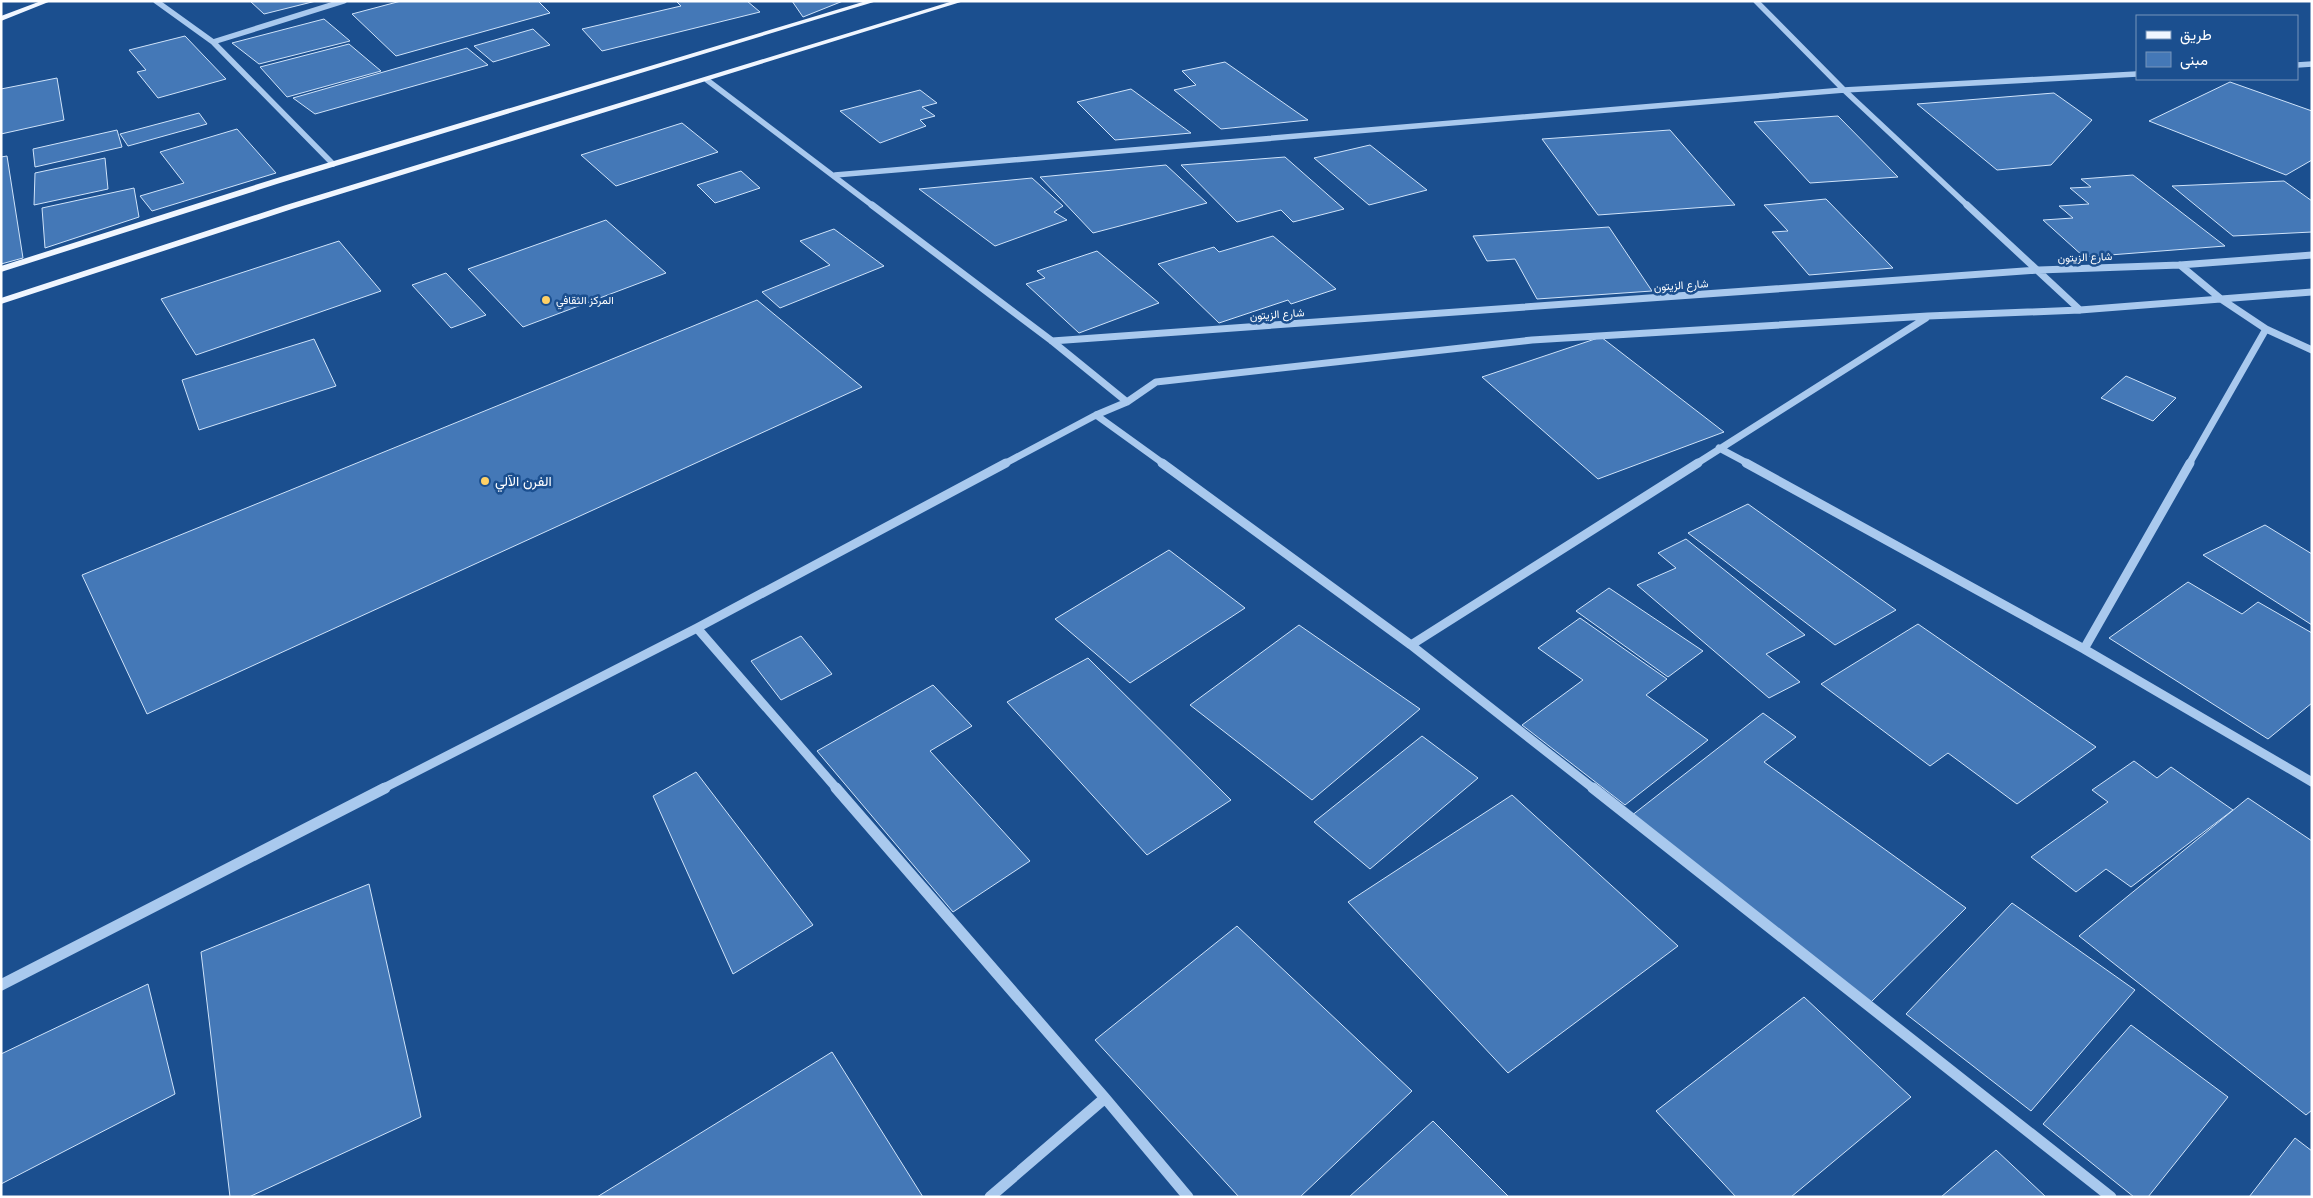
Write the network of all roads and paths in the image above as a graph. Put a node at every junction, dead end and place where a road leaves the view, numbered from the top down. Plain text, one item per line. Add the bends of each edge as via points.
1 (48, 1) edge
2 (156, 1) edge
3 (344, 1) edge
4 (874, 1) edge
5 (961, 1) edge
6 (1756, 1) edge
7 (1, 19) edge
8 (213, 42) junction
9 (2312, 64) edge
10 (2298, 65) edge
11 (2136, 74) edge
12 (707, 80) junction
13 (1844, 90) junction
14 (334, 164) junction
15 (835, 175) junction
16 (2312, 255) edge
17 (2180, 265) junction
18 (1, 269) edge
19 (2039, 270) junction
20 (2312, 292) edge
21 (2221, 299) junction
22 (1, 301) edge
23 (2080, 310) junction
24 (1928, 316) junction
25 (2266, 329) junction
26 (1052, 342) junction
27 (2312, 350) edge
28 (1127, 402) junction
29 (1096, 415) junction
30 (1719, 448) junction
31 (697, 628) junction
32 (1411, 644) junction
33 (2084, 649) junction
34 (2312, 782) edge
35 (1, 985) edge
36 (1105, 1098) junction
37 (990, 1197) edge
38 (1188, 1197) edge
39 (2111, 1197) edge

1 - 7 main road
2 - 8 street
3 - 8 street
4 - 14 main road
5 - 12 main road
6 - 13 street
8 - 14 street
9 - 10 street
11 - 13 street
12 - 15 street
12 - 22 main road via 289,207
13 - 15 street
13 - 19 street
14 - 18 main road
15 - 26 street
16 - 17 street, شارع الزيتون
17 - 19 street, شارع الزيتون
17 - 21 street
19 - 23 street
19 - 26 street, شارع الزيتون
20 - 21 street
21 - 23 street
21 - 25 street
23 - 24 street
24 - 28 street via 1532,340 1156,382
24 - 30 street
25 - 27 street
25 - 33 street
26 - 28 street
28 - 29 street
29 - 31 street
29 - 32 street
30 - 32 street
30 - 33 street
31 - 35 street
31 - 36 street
32 - 39 street
33 - 34 street
36 - 37 street
36 - 38 street

